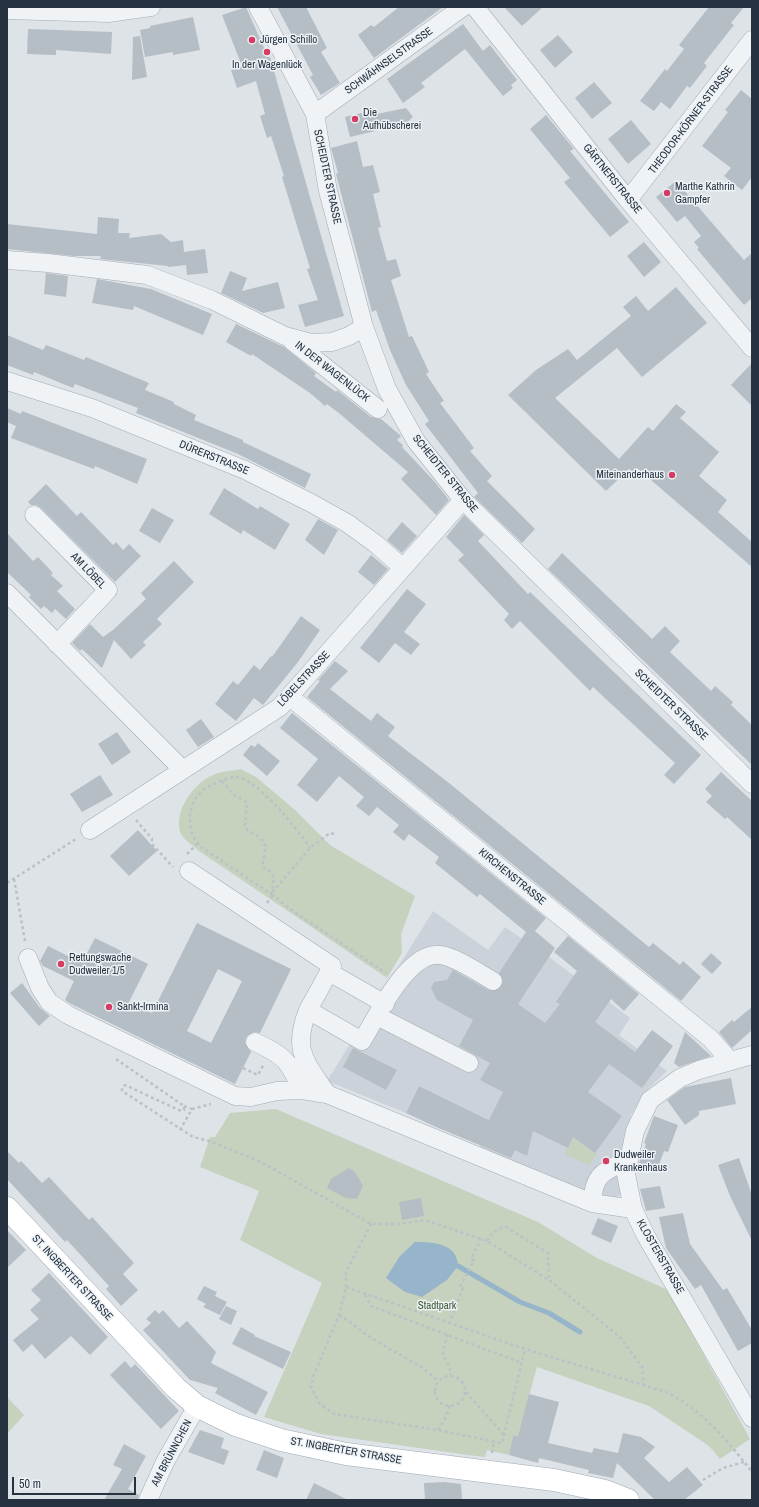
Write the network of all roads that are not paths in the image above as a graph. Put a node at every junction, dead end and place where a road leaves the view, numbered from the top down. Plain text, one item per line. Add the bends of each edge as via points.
1 (151, 7) edge
2 (258, 7) edge
3 (463, 7) edge
4 (475, 7) edge
5 (7, 10) edge
6 (752, 40) edge
7 (315, 114) junction
8 (628, 200) junction
9 (7, 260) edge
10 (364, 327) junction
11 (285, 336) junction
12 (752, 348) edge
13 (7, 381) edge
14 (378, 408) dead end
15 (463, 500) junction
16 (34, 515) dead end
17 (403, 568) junction
18 (7, 593) edge
19 (57, 644) junction
20 (290, 697) junction
21 (182, 769) junction
22 (752, 784) edge
23 (90, 830) road end
24 (189, 871) dead end
25 (28, 958) road end
26 (328, 972) junction
27 (493, 981) dead end
28 (308, 1010) junction
29 (381, 1010) junction
30 (263, 1046) road end
31 (752, 1055) edge
32 (730, 1061) junction
33 (469, 1063) dead end
34 (302, 1090) junction
35 (327, 1094) junction
36 (628, 1160) junction
37 (592, 1203) junction
38 (7, 1208) edge
39 (633, 1209) junction
40 (197, 1406) junction
41 (752, 1418) edge
42 (603, 1496) edge
43 (148, 1500) edge
44 (628, 1500) edge

1 - 5 street via 108,13
2 - 7 street, SCHEIDTER STRASSE
3 - 7 street, SCHWÄHNSELSTRASSE
4 - 8 street, GÄRTNERSTRASSE
6 - 8 street, THEODOR-KÖRNER-STRASSE
7 - 10 street, SCHEIDTER STRASSE via 328,191
8 - 12 street, GÄRTNERSTRASSE
9 - 11 street, IN DER WAGENLÜCK via 147,275 212,300
10 - 11 street, IN DER WAGENLÜCK via 332,342 311,343
10 - 15 street, SCHEIDTER STRASSE via 387,389 416,440
11 - 14 street, IN DER WAGENLÜCK
13 - 17 street, DÜRERSTRASSE via 92,408 245,470 311,502 347,523
15 - 17 street, LÖBELSTRASSE
15 - 22 street, SCHEIDTER STRASSE
16 - 19 street, AM LÖBEL via 108,590
17 - 20 street, LÖBELSTRASSE
18 - 19 street
19 - 21 street
20 - 21 street, LÖBELSTRASSE via 280,707
20 - 32 street, KIRCHENSTRASSE via 711,1039
21 - 23 street, LÖBELSTRASSE
24 - 26 street via 332,966
25 - 34 street via 40,988 49,1002 68,1015 219,1089 235,1096 251,1097 277,1091
26 - 28 street
26 - 29 street
27 - 29 street via 447,957 435,955 419,960 410,968
28 - 29 street via 362,1041
28 - 35 street via 301,1028 300,1046
29 - 33 street
30 - 34 street via 282,1056 291,1067
31 - 32 street, KLOSTERSTRASSE
32 - 36 street, KLOSTERSTRASSE via 680,1078 650,1100 634,1131
34 - 35 street
35 - 37 street
36 - 37 street via 604,1171 593,1186
36 - 39 street, KLOSTERSTRASSE via 628,1186
37 - 39 street
38 - 40 main road, ST. INGBERTER STRASSE via 170,1382
39 - 41 street, KLOSTERSTRASSE via 646,1236
40 - 42 main road, ST. INGBERTER STRASSE via 236,1425 306,1446 346,1454 554,1480
40 - 43 street, AM BRÜNNCHEN via 165,1462
42 - 44 main road, ST. INGBERTER STRASSE

